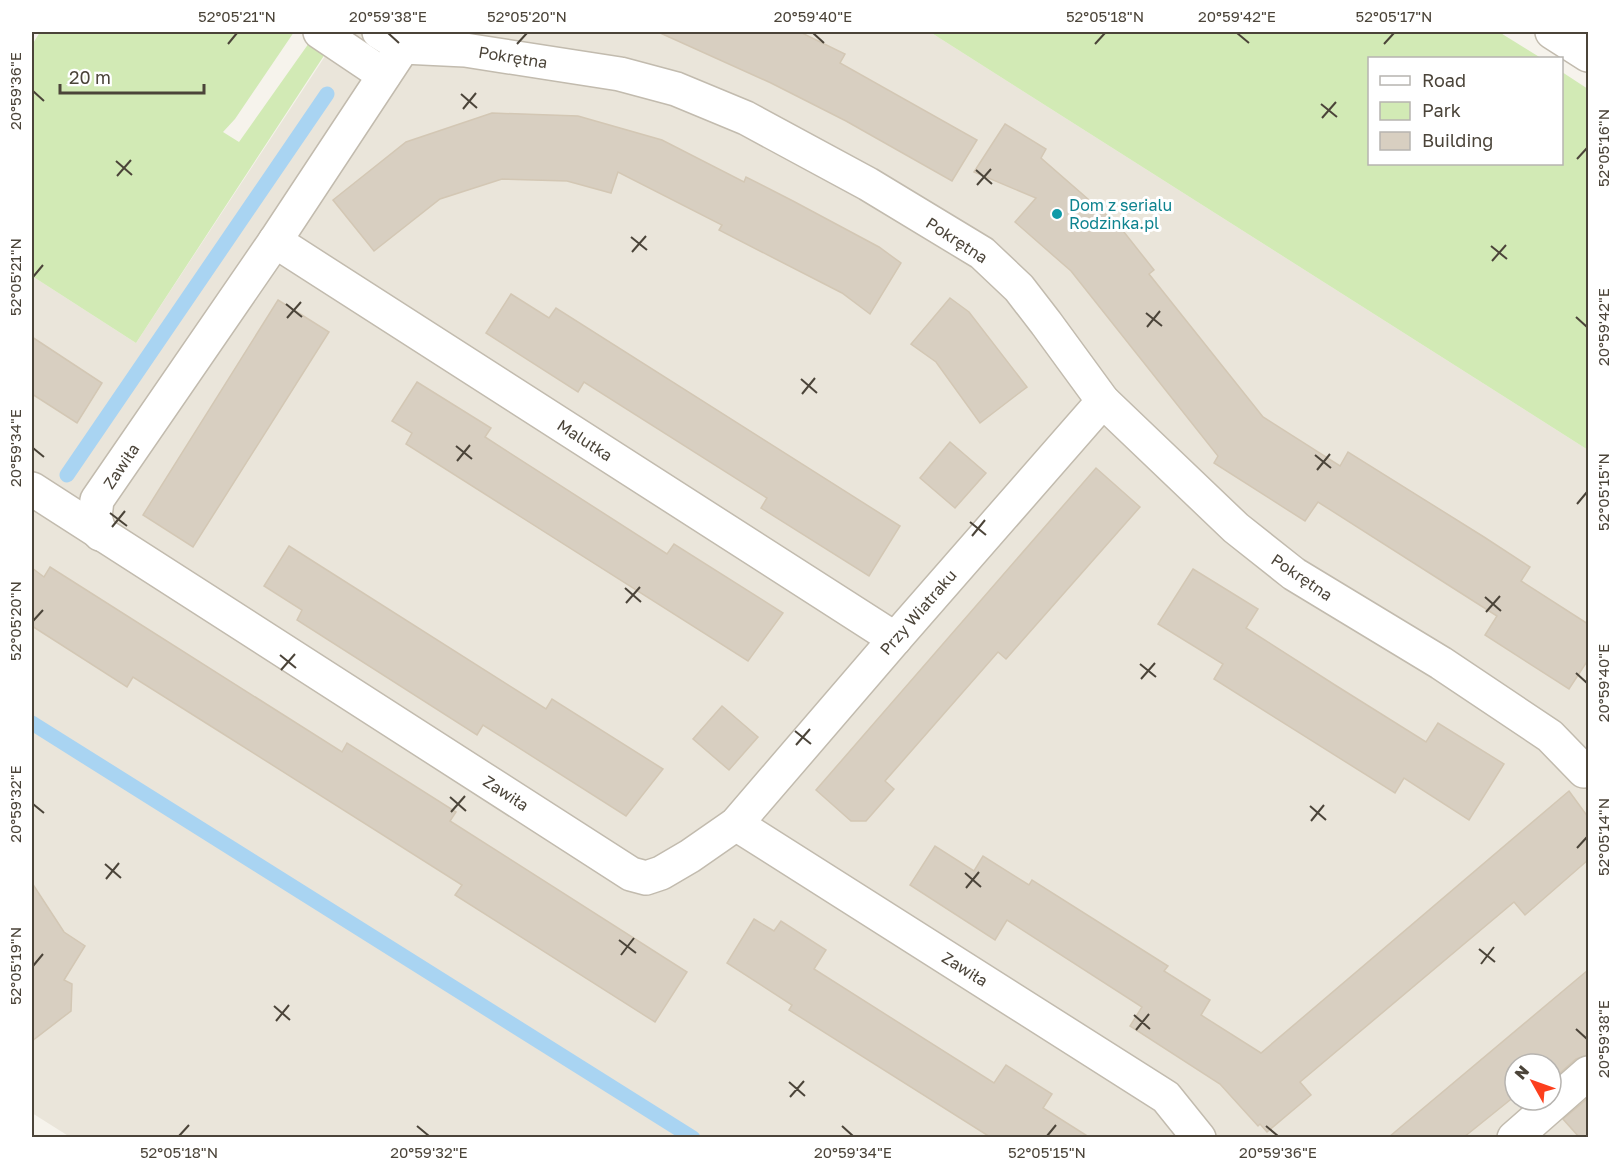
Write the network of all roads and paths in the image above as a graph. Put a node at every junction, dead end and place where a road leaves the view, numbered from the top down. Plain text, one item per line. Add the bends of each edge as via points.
1 (320, 32) edge
2 (1552, 32) edge
3 (391, 39) edge
4 (1588, 55) edge
5 (384, 75) junction
6 (275, 241) junction
7 (1103, 402) junction
8 (32, 489) edge
9 (100, 534) junction
10 (895, 639) junction
11 (1584, 771) dead end
12 (736, 824) junction
13 (1588, 1073) edge
14 (1199, 1137) edge
15 (1514, 1137) edge

1 - 5 street
2 - 4 street
3 - 5 street, Pokrętna
3 - 7 street, Pokrętna via 620,74 676,89 746,118 868,184 982,253 1046,322
5 - 6 street, Pokrętna
6 - 9 street, Zawiła via 97,500 95,517
6 - 10 street, Malutka
7 - 10 street, Przy Wiatraku
7 - 11 street, Pokrętna via 1236,528 1294,574 1441,663 1550,736
8 - 9 street
9 - 12 street, Zawiła via 631,874 646,878 661,873
10 - 12 street, Przy Wiatraku
12 - 14 street, Zawiła via 1166,1097
13 - 15 street

